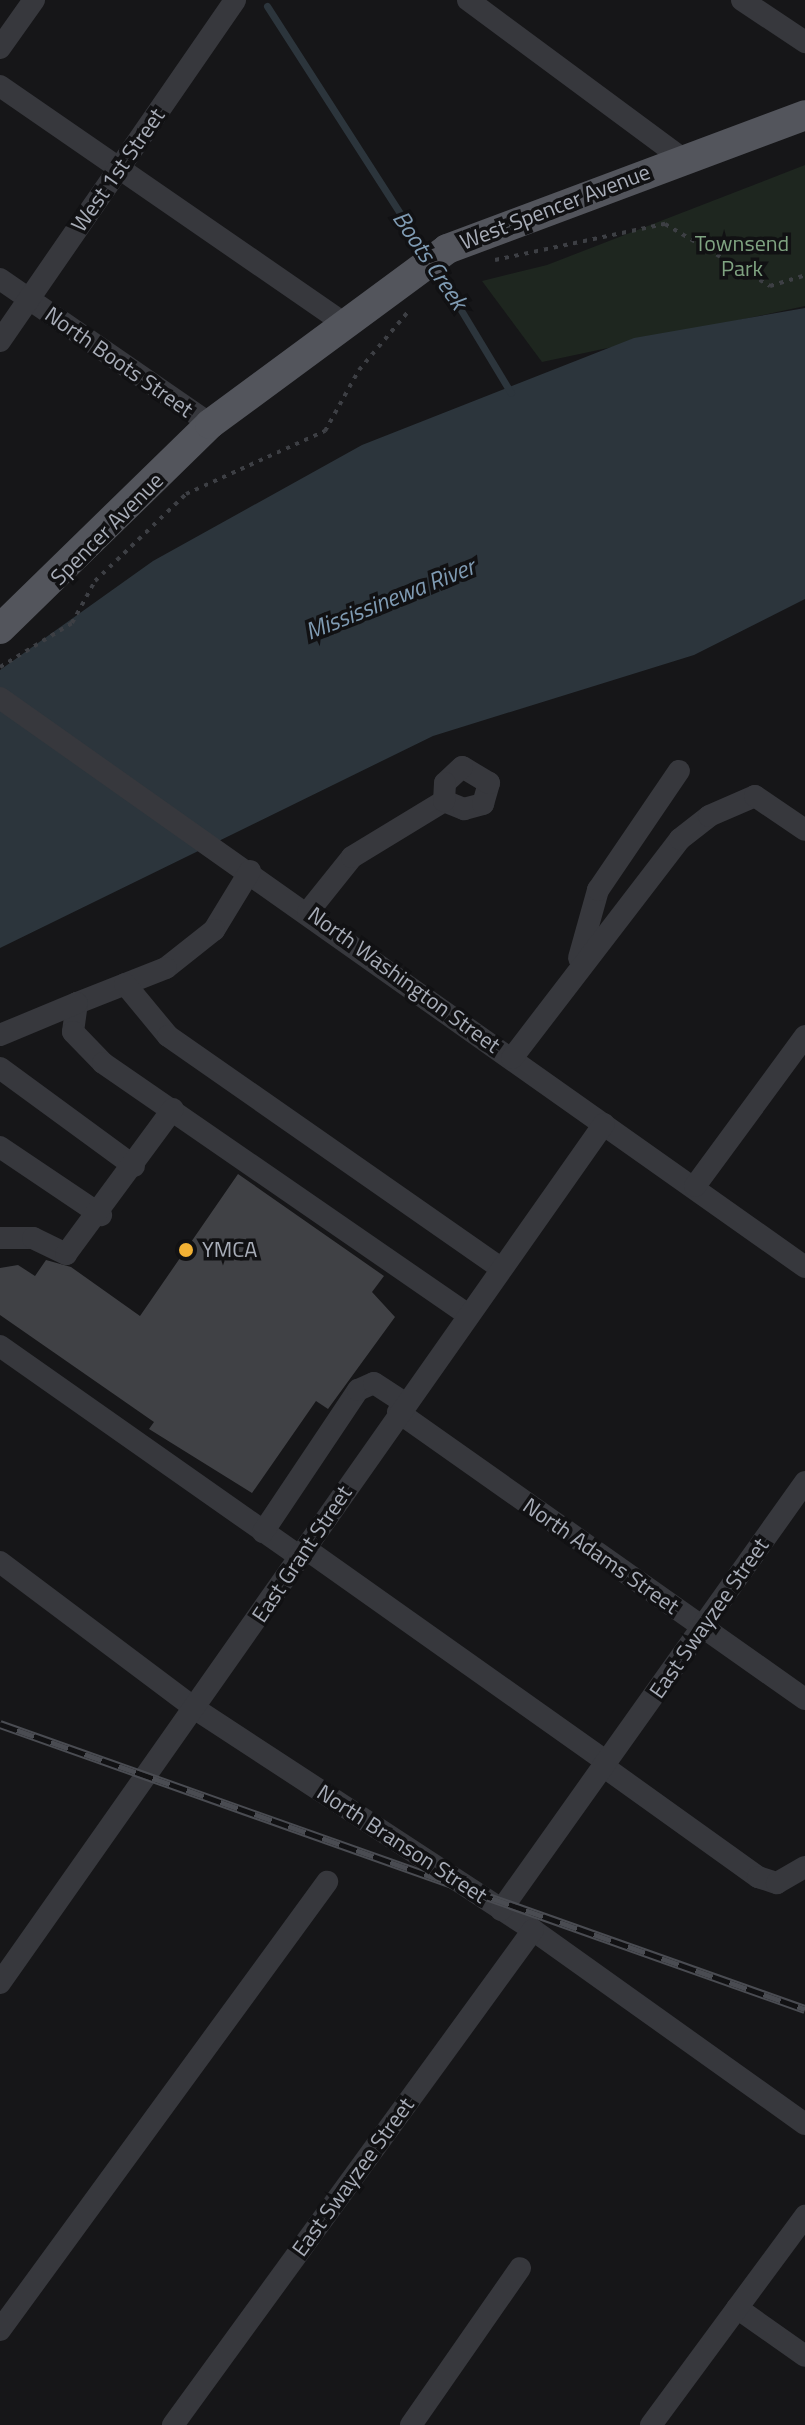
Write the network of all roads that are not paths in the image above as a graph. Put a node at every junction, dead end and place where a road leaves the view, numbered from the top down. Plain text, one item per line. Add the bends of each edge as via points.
1 (34, 0) edge
2 (468, 0) edge
3 (742, 0) edge
4 (232, 1) edge
5 (805, 42) edge
6 (0, 48) edge
7 (0, 86) edge
8 (805, 115) edge
9 (683, 159) junction
10 (119, 168) junction
11 (0, 279) edge
12 (29, 299) junction
13 (342, 322) junction
14 (0, 341) edge
15 (210, 424) junction
16 (0, 629) edge
17 (0, 698) edge
18 (679, 771) dead end
19 (444, 801) dead end
20 (805, 830) edge
21 (250, 871) junction
22 (308, 912) junction
23 (574, 970) junction
24 (125, 984) junction
25 (77, 1003) junction
26 (0, 1035) edge
27 (803, 1041) edge
28 (512, 1058) junction
29 (0, 1068) edge
30 (173, 1109) junction
31 (604, 1124) junction
32 (0, 1147) edge
33 (134, 1166) junction
34 (695, 1186) junction
35 (101, 1215) junction
36 (4, 1235) edge
37 (498, 1266) junction
38 (805, 1267) edge
39 (468, 1315) junction
40 (0, 1346) edge
41 (402, 1407) junction
42 (805, 1482) edge
43 (263, 1532) junction
44 (303, 1553) junction
45 (0, 1562) edge
46 (702, 1627) junction
47 (805, 1699) edge
48 (197, 1710) junction
49 (605, 1764) junction
50 (805, 1867) edge
51 (327, 1882) dead end
52 (501, 1910) junction
53 (533, 1930) junction
54 (0, 1983) edge
55 (805, 2124) edge
56 (805, 2216) edge
57 (520, 2268) dead end
58 (737, 2308) junction
59 (0, 2330) edge
60 (805, 2356) edge
61 (173, 2425) edge
62 (411, 2425) edge
63 (651, 2425) edge

1 - 6 street
2 - 9 street
3 - 5 street
4 - 10 street, West 1st Street
7 - 10 street
8 - 9 main road, West Spencer Avenue
9 - 13 main road, West Spencer Avenue via 447,249
10 - 12 street, West 1st Street
10 - 13 street
11 - 12 street, North Boots Street
12 - 14 street, West 1st Street
12 - 15 street, North Boots Street
13 - 15 main road, West Spencer Avenue
15 - 16 main road, Spencer Avenue
17 - 21 street, North Washington Street
18 - 23 street via 598,890
19 - 22 street via 352,857
20 - 23 street via 755,796 709,816 680,839
21 - 22 street, North Washington Street
21 - 24 street via 214,930 166,968
22 - 28 street, North Washington Street
23 - 28 street
24 - 25 street
24 - 37 street via 168,1036
25 - 26 street
25 - 30 street via 73,1032
27 - 34 street
28 - 31 street, North Washington Street
29 - 33 street
30 - 33 street
30 - 39 street
31 - 34 street, North Washington Street
31 - 37 street, East Grant Street
32 - 35 street
33 - 35 street
34 - 38 street, North Washington Street
35 - 36 street via 66,1254 33,1238
37 - 39 street, East Grant Street
39 - 41 street, East Grant Street
40 - 43 street
41 - 43 street, North Adams Street via 374,1383 358,1390
41 - 44 street, East Grant Street
41 - 46 street, North Adams Street
42 - 46 street, East Swayzee Street
43 - 44 street
44 - 48 street, East Grant Street
44 - 49 street
45 - 48 street, North Branson Street
46 - 47 street, North Adams Street
46 - 49 street, East Swayzee Street
48 - 52 street, North Branson Street
48 - 54 street, East Grant Street
49 - 50 street via 758,1877 777,1883
49 - 52 street, East Swayzee Street
51 - 59 street
52 - 53 street, North Branson Street
53 - 55 street, North Branson Street
53 - 61 street, East Swayzee Street
56 - 58 street
57 - 62 street
58 - 60 street
58 - 63 street

